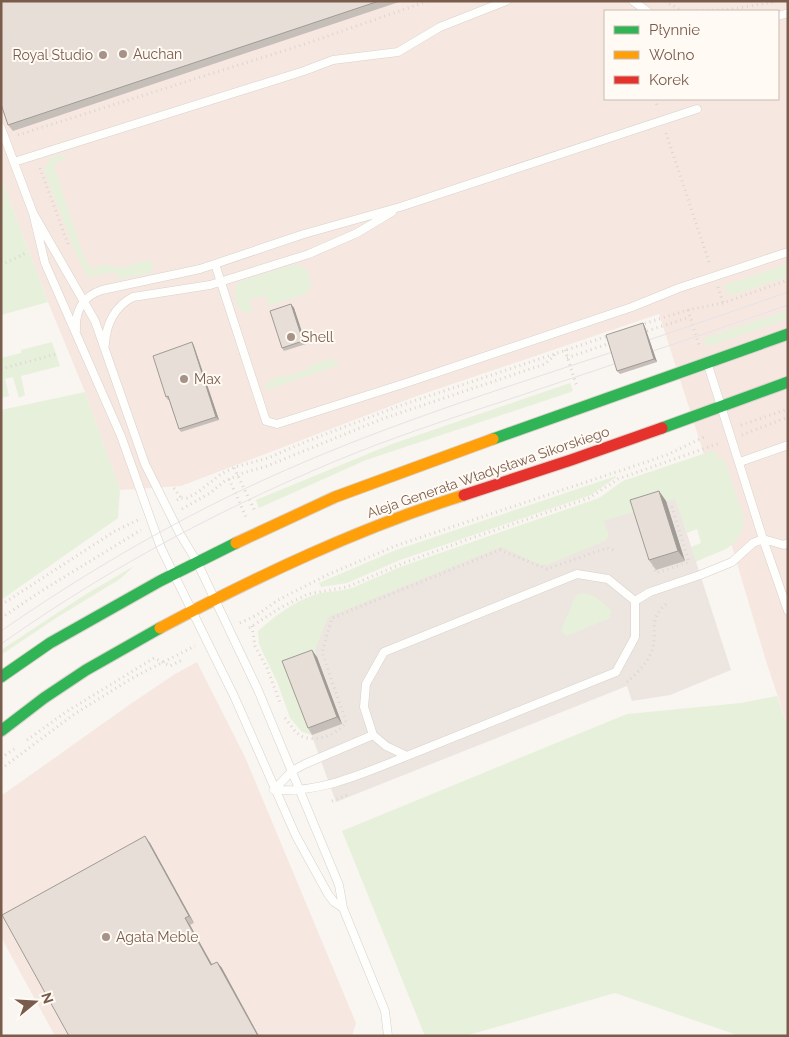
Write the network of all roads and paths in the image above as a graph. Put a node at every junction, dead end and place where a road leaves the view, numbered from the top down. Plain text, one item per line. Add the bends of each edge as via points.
1 (428, 1) edge
2 (506, 1) edge
3 (633, 1) edge
4 (665, 1) edge
5 (762, 4) dead end
6 (646, 10) edge
7 (680, 10) edge
8 (726, 10) edge
9 (655, 100) edge
10 (1, 108) edge
11 (697, 109) dead end
12 (662, 122) junction
13 (4, 125) edge
14 (11, 138) dead end
15 (14, 162) junction
16 (400, 207) junction
17 (33, 213) junction
18 (41, 249) junction
19 (788, 252) edge
20 (215, 264) junction
21 (1, 265) edge
22 (714, 277) junction
23 (788, 280) edge
24 (220, 282) junction
25 (84, 301) junction
26 (723, 303) junction
27 (688, 310) junction
28 (690, 317) junction
29 (638, 326) edge
30 (647, 331) edge
31 (76, 334) junction
32 (614, 334) edge
33 (788, 334) edge
34 (610, 343) edge
35 (695, 348) dead end
36 (565, 350) junction
37 (106, 351) junction
38 (560, 351) junction
39 (56, 354) dead end
40 (567, 358) junction
41 (707, 363) junction
42 (1, 369) edge
43 (788, 382) edge
44 (583, 384) dead end
45 (721, 407) junction
46 (788, 409) edge
47 (788, 417) edge
48 (728, 429) junction
49 (731, 439) junction
50 (788, 445) edge
51 (740, 462) junction
52 (234, 468) junction
53 (237, 475) junction
54 (228, 479) junction
55 (176, 501) dead end
56 (671, 504) dead end
57 (183, 508) dead end
58 (255, 511) dead end
59 (246, 516) dead end
60 (139, 520) dead end
61 (142, 530) dead end
62 (763, 539) junction
63 (788, 543) edge
64 (614, 550) dead end
65 (651, 561) edge
66 (197, 562) junction
67 (174, 574) junction
68 (290, 588) dead end
69 (293, 593) junction
70 (215, 599) junction
71 (296, 600) junction
72 (635, 601) junction
73 (1, 605) edge
74 (788, 610) edge
75 (192, 611) junction
76 (1, 618) edge
77 (250, 619) dead end
78 (176, 655) dead end
79 (184, 659) dead end
80 (162, 662) junction
81 (1, 677) edge
82 (282, 709) dead end
83 (285, 717) dead end
84 (1, 730) edge
85 (374, 735) junction
86 (26, 741) dead end
87 (18, 747) dead end
88 (407, 756) junction
89 (1, 758) edge
90 (1, 769) edge
91 (292, 771) junction
92 (274, 790) junction
93 (300, 790) junction
94 (343, 908) junction
95 (388, 1036) edge

1 - 14 path
2 - 15 lane via 440,27 398,52 333,60
3 - 6 lane
4 - 7 path
5 - 8 path
9 - 12 path
10 - 13 path
11 - 12 lane
12 - 16 lane
12 - 22 path
13 - 15 lane
15 - 17 lane
16 - 20 lane
16 - 24 lane via 309,254
17 - 18 lane
17 - 25 lane
18 - 21 path via 29,251
18 - 31 lane
19 - 22 lane
20 - 24 lane
20 - 25 lane via 108,288
22 - 24 lane via 277,424 266,421
22 - 26 path
23 - 26 path
24 - 37 lane via 127,300 108,325
25 - 31 lane via 76,318
25 - 37 lane
26 - 27 path
27 - 28 path
27 - 29 path
28 - 30 path
28 - 35 path via 699,346
31 - 67 lane via 121,436 153,529
32 - 36 path
33 - 41 main road, Aleja Generała Władysława Sikorskiego
34 - 40 path
36 - 38 path
36 - 40 path
37 - 66 lane via 145,464
38 - 52 path via 399,406 268,458
38 - 53 path via 545,364 382,419
39 - 42 path
40 - 44 path via 577,387
41 - 45 lane
41 - 66 main road, Aleja Generała Władysława Sikorskiego via 335,497
43 - 45 main road, Aleja Generała Władysława Sikorskiego
45 - 48 lane
45 - 70 main road, Aleja Generała Władysława Sikorskiego via 419,509 289,563
46 - 48 path
47 - 49 path
48 - 49 lane
48 - 69 path via 667,455 395,546
49 - 51 lane
49 - 71 path via 618,479 590,498 466,540 347,587 316,592
50 - 51 lane
51 - 62 lane
52 - 53 path
52 - 55 path via 198,492
53 - 54 path
53 - 58 path
54 - 57 path
54 - 59 path
56 - 65 path via 689,562 656,573
60 - 73 path via 116,531
61 - 76 path
62 - 63 lane
62 - 72 lane via 753,543 732,562 650,592
62 - 74 lane
64 - 83 path via 607,548 547,569 500,550 332,618 322,652 346,722 341,729 326,736 311,738 303,737 294,730
66 - 67 main road, Aleja Generała Władysława Sikorskiego
66 - 70 lane
67 - 75 lane
67 - 81 main road, Aleja Generała Władysława Sikorskiego via 50,643
68 - 69 path
69 - 71 path
69 - 77 path
70 - 75 main road, Aleja Generała Władysława Sikorskiego
70 - 91 lane
71 - 82 path via 251,627 255,646
72 - 85 lane via 608,579 577,574 384,652 366,684 364,707
72 - 88 lane via 634,637 616,672
75 - 84 main road, Aleja Generała Władysława Sikorskiego via 86,670
75 - 92 lane via 231,689
78 - 80 path
79 - 80 path via 170,666
80 - 86 path via 154,658 66,712
80 - 90 path via 73,715
85 - 88 lane via 386,746
85 - 91 lane
87 - 89 path
88 - 93 lane via 342,781
91 - 92 lane
91 - 93 lane
92 - 93 lane
92 - 94 lane via 324,888
93 - 94 lane via 339,885
94 - 95 lane via 385,1011

